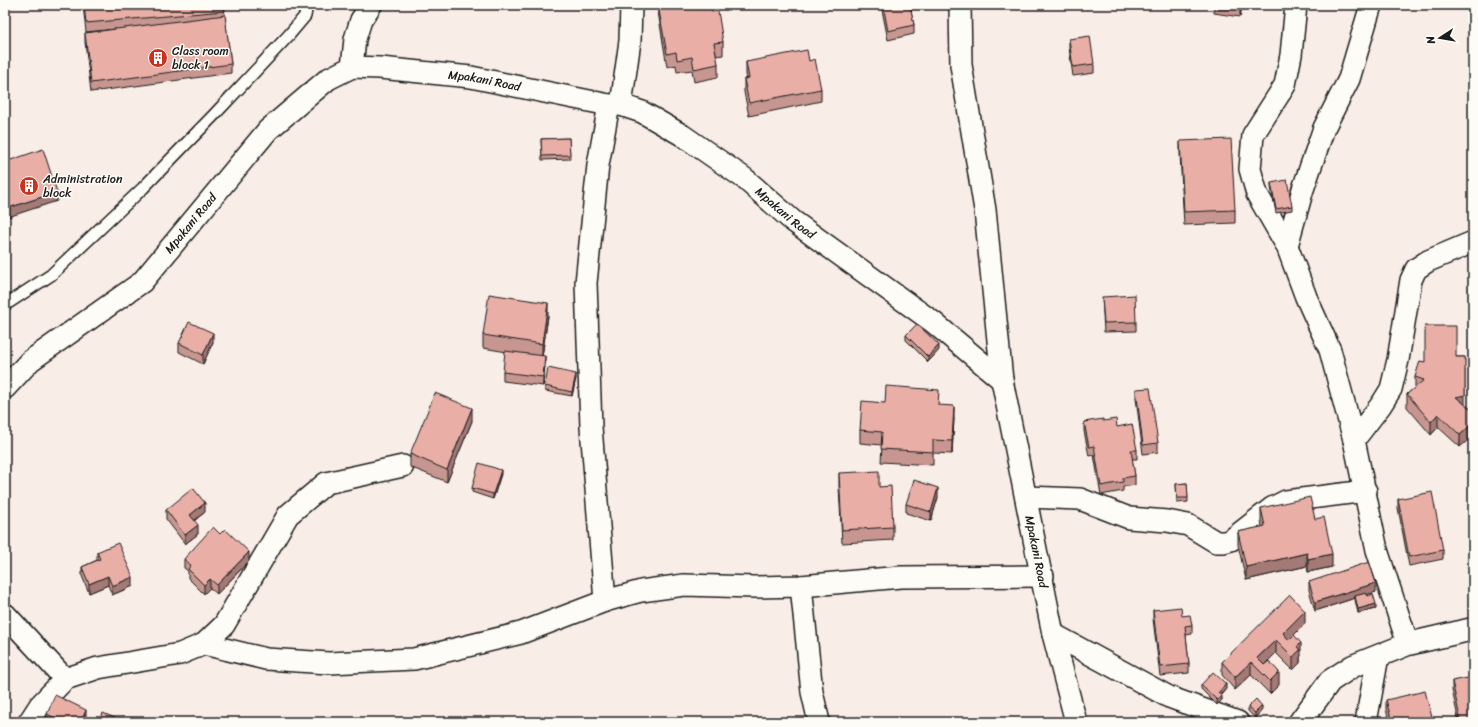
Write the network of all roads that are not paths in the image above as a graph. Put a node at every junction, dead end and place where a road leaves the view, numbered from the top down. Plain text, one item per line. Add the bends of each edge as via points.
1 (307, 5) edge
2 (371, 5) edge
3 (631, 5) edge
4 (960, 5) edge
5 (1296, 5) edge
6 (1371, 5) edge
7 (352, 67) junction
8 (615, 105) junction
9 (1473, 242) edge
10 (1287, 246) junction
11 (5, 305) edge
12 (1002, 380) junction
13 (5, 388) edge
14 (1354, 440) junction
15 (403, 466) dead end
16 (1366, 491) junction
17 (1026, 497) junction
18 (1043, 576) junction
19 (801, 586) junction
20 (605, 601) junction
21 (5, 614) edge
22 (1473, 629) edge
23 (1053, 634) junction
24 (204, 644) junction
25 (1408, 644) junction
26 (1378, 656) junction
27 (65, 679) junction
28 (29, 722) edge
29 (819, 722) edge
30 (1076, 722) edge
31 (1238, 722) edge
32 (1300, 722) edge
33 (1366, 722) edge

1 - 11 lane via 305,16 289,35 143,188 51,275
2 - 7 street via 361,20 355,39
3 - 8 street via 630,41
4 - 12 street, Mpakani Road via 961,65 985,210
5 - 10 street via 1285,85 1253,135 1250,169 1257,194
6 - 10 street via 1349,78 1324,128
7 - 8 street, Mpakani Road via 471,77
7 - 13 street, Mpakani Road via 328,79 268,130 142,282 30,362
8 - 12 street, Mpakani Road via 642,112 682,135 744,178 793,221 933,322
8 - 20 street via 598,165 586,283 591,427
9 - 14 street via 1428,261 1416,269 1411,280 1391,389
10 - 14 street via 1330,350
12 - 17 street, Mpakani Road
14 - 16 street
15 - 24 street via 326,483 288,515 224,625
16 - 17 street via 1286,501 1272,508 1231,540 1224,542 1216,542 1188,525 1129,518 1080,499
16 - 25 street via 1377,550
17 - 18 street, Mpakani Road
18 - 19 street via 902,577
18 - 23 street, Mpakani Road
19 - 20 street via 684,585 641,591
19 - 29 street via 812,692
20 - 24 street via 521,633 414,659 329,663 266,659
21 - 27 street
22 - 25 street
23 - 30 street, Mpakani Road
23 - 31 street via 1170,697
24 - 27 street via 180,654 98,668
25 - 26 street
26 - 32 street via 1353,666 1330,681
26 - 33 street
27 - 28 street via 40,705

